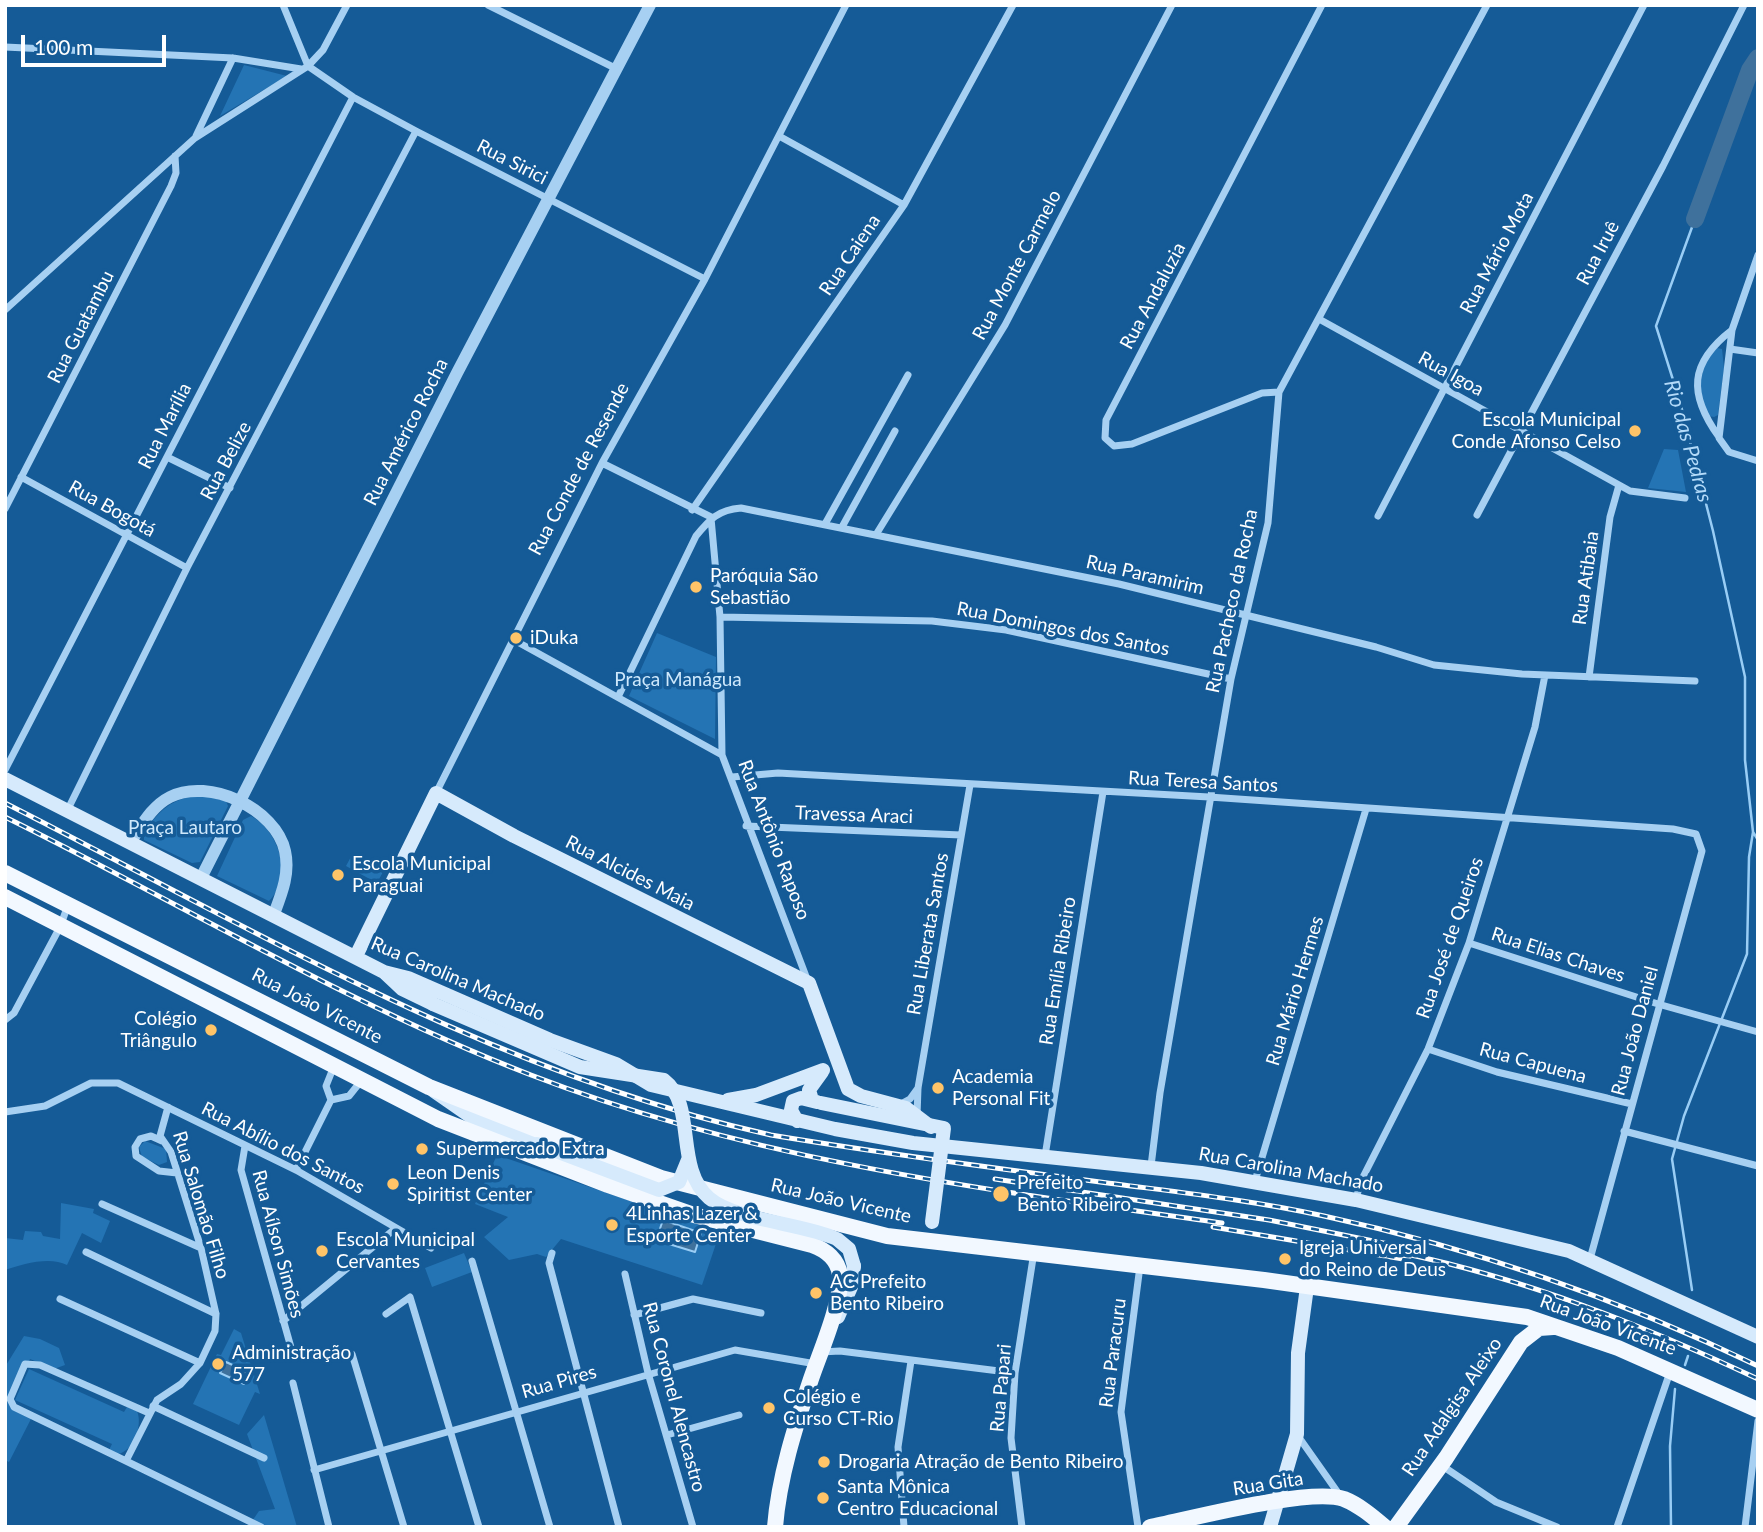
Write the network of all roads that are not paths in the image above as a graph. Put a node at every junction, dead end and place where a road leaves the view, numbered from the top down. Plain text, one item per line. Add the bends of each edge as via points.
1 (283, 5) edge
2 (347, 5) edge
3 (488, 5) edge
4 (650, 5) edge
5 (846, 5) edge
6 (1013, 5) edge
7 (1172, 5) edge
8 (1322, 5) edge
9 (1488, 5) edge
10 (1644, 5) edge
11 (1744, 5) edge
12 (5, 47) edge
13 (233, 58) junction
14 (305, 67) junction
15 (617, 69) junction
16 (353, 97) junction
17 (416, 131) junction
18 (779, 136) junction
19 (195, 138) junction
20 (175, 156) junction
21 (550, 199) junction
22 (904, 205) junction
23 (1758, 256) edge
24 (705, 279) junction
25 (5, 310) edge
26 (1319, 319) junction
27 (1731, 330) junction
28 (1730, 349) junction
29 (1758, 353) edge
30 (908, 375) dead end
31 (1444, 388) junction
32 (1279, 392) junction
33 (1520, 430) junction
34 (895, 431) dead end
35 (1719, 438) junction
36 (167, 457) junction
37 (1758, 461) edge
38 (601, 463) junction
39 (21, 477) junction
40 (1619, 485) junction
41 (230, 488) junction
42 (1685, 498) dead end
43 (5, 509) edge
44 (692, 510) junction
45 (1477, 514) dead end
46 (1378, 516) dead end
47 (711, 517) junction
48 (825, 524) junction
49 (842, 527) junction
50 (877, 533) junction
51 (128, 535) junction
52 (187, 568) junction
53 (1245, 614) junction
54 (720, 617) junction
55 (514, 640) junction
56 (1545, 675) junction
57 (1589, 677) junction
58 (1231, 678) junction
59 (1695, 681) dead end
60 (618, 697) junction
61 (722, 755) junction
62 (5, 770) edge
63 (732, 777) junction
64 (5, 779) edge
65 (970, 785) junction
66 (1103, 792) junction
67 (436, 793) junction
68 (1209, 797) junction
69 (240, 802) junction
70 (68, 809) junction
71 (1366, 809) junction
72 (1507, 819) junction
73 (746, 826) junction
74 (1673, 829) joint
75 (961, 835) junction
76 (131, 841) junction
77 (5, 873) edge
78 (201, 878) junction
79 (5, 897) edge
80 (69, 903) junction
81 (274, 914) junction
82 (60, 927) junction
83 (1469, 943) junction
84 (356, 956) junction
85 (384, 972) junction
86 (809, 983) junction
87 (1658, 1004) junction
88 (5, 1020) edge
89 (1758, 1032) edge
90 (830, 1043) junction
91 (1428, 1049) junction
92 (334, 1066) junction
93 (823, 1070) junction
94 (362, 1080) junction
95 (429, 1087) junction
96 (918, 1087) junction
97 (331, 1100) junction
98 (718, 1101) junction
99 (816, 1101) junction
100 (1632, 1104) junction
101 (899, 1105) junction
102 (168, 1107) junction
103 (5, 1112) edge
104 (917, 1116) junction
105 (797, 1121) junction
106 (160, 1128) junction
107 (1624, 1131) junction
108 (148, 1136) junction
109 (162, 1141) junction
110 (245, 1146) junction
111 (965, 1147) junction
112 (1045, 1156) junction
113 (688, 1160) junction
114 (614, 1161) junction
115 (1151, 1166) junction
116 (1758, 1166) edge
117 (296, 1170) junction
118 (177, 1173) junction
119 (1255, 1181) junction
120 (607, 1185) junction
121 (1356, 1200) junction
122 (102, 1204) dead end
123 (396, 1228) junction
124 (928, 1241) junction
125 (201, 1248) junction
126 (431, 1248) dead end
127 (1034, 1251) junction
128 (86, 1252) dead end
129 (552, 1253) dead end
130 (1590, 1259) junction
131 (472, 1261) dead end
132 (846, 1266) junction
133 (1140, 1266) junction
134 (1310, 1266) dead end
135 (625, 1274) dead end
136 (1307, 1287) junction
137 (60, 1299) dead end
138 (761, 1313) dead end
139 (216, 1314) junction
140 (386, 1314) dead end
141 (634, 1315) junction
142 (1513, 1315) junction
143 (283, 1321) junction
144 (1555, 1327) junction
145 (1758, 1337) edge
146 (1521, 1342) junction
147 (292, 1351) dead end
148 (352, 1354) dead end
149 (818, 1358) junction
150 (911, 1361) junction
151 (200, 1363) junction
152 (1671, 1370) junction
153 (648, 1373) junction
154 (1015, 1373) junction
155 (293, 1383) dead end
156 (582, 1391) junction
157 (151, 1409) junction
158 (1758, 1410) edge
159 (514, 1412) junction
160 (740, 1415) dead end
161 (1758, 1421) edge
162 (450, 1431) junction
163 (1297, 1434) junction
164 (667, 1436) junction
165 (381, 1451) junction
166 (264, 1458) dead end
167 (126, 1461) junction
168 (1441, 1465) junction
169 (314, 1470) junction
170 (1342, 1498) junction
171 (1279, 1500) junction
172 (261, 1527) edge
173 (329, 1527) edge
174 (404, 1527) edge
175 (479, 1527) edge
176 (550, 1527) edge
177 (619, 1527) edge
178 (693, 1527) edge
179 (775, 1527) edge
180 (904, 1527) edge
181 (1022, 1527) edge
182 (1138, 1527) edge
183 (1150, 1527) edge
184 (1270, 1527) edge
185 (1385, 1527) edge
186 (1396, 1527) edge
187 (1557, 1527) edge
188 (1617, 1527) edge
189 (1745, 1527) edge

1 - 14 street
2 - 14 street via 323,50
3 - 15 street
4 - 15 street, Rua Américo Rocha
5 - 18 street, Rua Conde de Resende
6 - 22 street, Rua Caiena
7 - 50 street, Rua Monte Carmelo via 1005,324
8 - 32 street, Rua Andaluzia via 1106,420 1105,438 1114,446 1132,444 1262,393
9 - 26 street, Rua Pacheco da Rocha
10 - 31 street, Rua Mário Mota
11 - 33 street, Rua Iruê
12 - 13 street
13 - 14 street
13 - 19 street
14 - 16 street, Rua Sirici
14 - 19 street
15 - 21 street, Rua Américo Rocha
16 - 17 street, Rua Sirici
16 - 36 street, Rua Marília
17 - 21 street, Rua Sirici
17 - 41 street, Rua Belize
18 - 22 street
18 - 24 street, Rua Conde de Resende
19 - 20 street
20 - 25 street
20 - 39 street, Rua Guatambu via 171,186
21 - 24 street, Rua Sirici
21 - 69 street, Rua Américo Rocha
22 - 44 street, Rua Caiena
23 - 27 street
24 - 38 street, Rua Conde de Resende
26 - 31 street, Rua Igoa
26 - 32 street, Rua Pacheco da Rocha
27 - 28 street
27 - 35 street via 1709,349 1698,379 1701,408
28 - 29 street
28 - 35 street
30 - 48 street
31 - 33 street, Rua Igoa
31 - 46 street, Rua Mário Mota
32 - 53 street, Rua Pacheco da Rocha via 1268,523
33 - 40 street, Rua Igoa
33 - 45 street, Rua Iruê
34 - 49 street
35 - 37 street via 1729,452
36 - 41 street
36 - 51 street, Rua Marília
38 - 44 street
38 - 55 street, Rua Conde de Resende
39 - 43 street, Rua Guatambu
39 - 51 street, Rua Bogotá
40 - 42 street, Rua Igoa via 1636,493
40 - 57 street, Rua Atibaia via 1610,517
41 - 52 street, Rua Belize
44 - 47 street
47 - 48 street, Rua Paramirim via 741,508
47 - 54 street
47 - 60 street via 685,555
48 - 49 street, Rua Paramirim
49 - 50 street, Rua Paramirim
50 - 53 street, Rua Paramirim
51 - 52 street, Rua Bogotá
51 - 62 street, Rua Marília
52 - 70 street, Rua Belize
53 - 56 street, Rua Paramirim via 1434,665
53 - 58 street, Rua Pacheco da Rocha
54 - 58 street, Rua Domingos dos Santos via 932,621 1006,630
54 - 61 street
55 - 60 street, Rua Antônio Raposo
55 - 67 street, Rua Conde de Resende
56 - 57 street, Rua Paramirim
56 - 72 street, Rua José de Queiros via 1535,727
57 - 59 street, Rua Paramirim
58 - 68 street, Rua Pacheco da Rocha
60 - 61 street, Rua Antônio Raposo
61 - 63 street, Rua Antônio Raposo
63 - 65 street, Rua Teresa Santos via 778,773
63 - 73 street, Rua Antônio Raposo
64 - 70 main road, Rua Carolina Machado
65 - 66 street, Rua Teresa Santos
65 - 75 street, Rua Liberata Santos
66 - 68 street, Rua Teresa Santos
66 - 112 street, Rua Emília Ribeiro
67 - 84 main road, Rua Conde de Resende
67 - 86 main road, Rua Alcides Maia
68 - 71 street, Rua Teresa Santos
68 - 115 street, Rua Pacheco da Rocha
69 - 76 street via 199,791 171,796 148,816
69 - 78 street, Rua Américo Rocha
69 - 81 street via 274,828 285,847 287,874
70 - 76 main road, Rua Carolina Machado
71 - 72 street, Rua Teresa Santos
71 - 119 street, Rua Mário Hermes
72 - 74 street, Rua Teresa Santos
72 - 83 street, Rua José de Queiros
73 - 75 street, Travessa Araci
73 - 86 street, Rua Antônio Raposo
74 - 87 street, Rua João Daniel via 1696,834 1702,851
75 - 96 street, Rua Liberata Santos
76 - 78 main road, Rua Carolina Machado
77 - 80 main road, Rua João Vicente
78 - 81 main road, Rua Carolina Machado
79 - 82 main road
80 - 82 street
80 - 95 main road, Rua João Vicente
81 - 84 main road, Rua Carolina Machado
82 - 88 street via 14,1013
82 - 92 main road
83 - 87 street, Rua Elias Chaves
83 - 91 street, Rua José de Queiros
84 - 85 main road, Rua Carolina Machado
85 - 98 main road, Rua Carolina Machado via 609,1061 650,1085
85 - 113 main road, bridge via 402,989 580,1067 664,1080 677,1098
86 - 90 main road, Rua Antônio Raposo
87 - 89 street, Rua Elias Chaves
87 - 100 street, Rua João Daniel
90 - 93 main road
90 - 101 main road, Rua Antônio Raposo via 850,1091
91 - 100 street, Rua Capuena via 1497,1072
91 - 121 street, Rua José de Queiros via 1360,1183
92 - 94 main road
92 - 97 street via 326,1086
93 - 98 main road via 757,1095
93 - 99 main road via 809,1090
94 - 97 street via 351,1095
94 - 120 main road via 438,1119
95 - 113 main road, bridge via 470,1116 659,1190 679,1182
95 - 114 main road, Rua João Vicente
96 - 101 street
96 - 104 street, Rua Liberata Santos
97 - 117 street
98 - 105 main road, Rua Carolina Machado
99 - 105 main road via 799,1098 792,1102
99 - 124 main road, bridge via 944,1128
100 - 107 street, Rua João Daniel
101 - 104 main road, Rua Antônio Raposo
102 - 103 street, Rua Abílio dos Santos via 118,1083 91,1083 45,1106
102 - 106 street, Rua Salomão Filho
102 - 110 street, Rua Abílio dos Santos
104 - 111 main road, Rua Antônio Raposo
105 - 111 main road, Rua Carolina Machado via 913,1143
106 - 108 street
106 - 109 street, Rua Salomão Filho
107 - 116 street
107 - 130 street, Rua João Daniel
108 - 109 street
108 - 118 street via 137,1142 137,1158 162,1172
109 - 118 street, Rua Salomão Filho via 172,1152
110 - 117 street, Rua Abílio dos Santos
110 - 143 street, Rua Aílson Simões via 241,1170
111 - 112 main road, Rua Carolina Machado
112 - 115 main road, Rua Carolina Machado
113 - 132 main road, bridge via 696,1182 715,1202 837,1239 851,1252
114 - 120 main road via 619,1175
114 - 124 main road, Rua João Vicente via 715,1193 887,1236
115 - 119 main road, Rua Carolina Machado
117 - 123 street, Rua Abílio dos Santos
118 - 125 street, Rua Salomão Filho
119 - 121 main road, Rua Carolina Machado
120 - 132 main road via 694,1215 817,1247
121 - 130 main road, Rua Carolina Machado
122 - 125 street
123 - 126 street, Rua Abílio dos Santos
123 - 143 street
124 - 127 main road, Rua João Vicente
125 - 139 street, Rua Salomão Filho
127 - 133 main road, Rua João Vicente
127 - 154 street, Rua Papari
128 - 139 street, Rua Salomão Filho
129 - 156 street via 549,1263
130 - 145 main road, Rua Carolina Machado
131 - 159 street
132 - 149 main road
133 - 136 main road, Rua João Vicente
133 - 182 street, Rua Paracuru via 1121,1412
134 - 136 street
135 - 141 street, Rua Coronel Alencastro
136 - 142 main road, Rua João Vicente
136 - 163 main road via 1298,1353
137 - 151 street
138 - 141 street via 693,1298
139 - 151 street, Rua Salomão Filho via 212,1340
140 - 162 street via 410,1297
141 - 153 street, Rua Coronel Alencastro
142 - 144 main road, Rua João Vicente
142 - 146 main road via 1521,1327
143 - 147 street, Rua Aílson Simões
144 - 146 main road, Rua Adalgisa Aleixo via 1539,1328
144 - 152 main road, Rua João Vicente
146 - 168 main road, Rua Adalgisa Aleixo
148 - 165 street
149 - 150 street, Rua Pires via 840,1351
149 - 153 street, Rua Pires via 741,1349
149 - 179 main road via 785,1468
150 - 154 street, Rua Pires
150 - 180 street via 898,1447
151 - 157 street, Rua Salomão Filho
152 - 158 main road, Rua João Vicente
152 - 188 street
153 - 156 street, Rua Pires
153 - 164 street, Rua Coronel Alencastro
154 - 181 street, Rua Papari via 1012,1438
155 - 169 street
156 - 159 street, Rua Pires
156 - 177 street
157 - 166 street
157 - 167 street, Rua Salomão Filho
157 - 167 street via 40,1365 26,1364 10,1399 14,1407
159 - 162 street, Rua Pires
159 - 176 street
160 - 164 street
161 - 189 street
162 - 165 street, Rua Pires
162 - 175 street
163 - 170 street
163 - 171 main road
164 - 178 street, Rua Coronel Alencastro
165 - 169 street, Rua Pires
165 - 174 street
167 - 172 street
168 - 186 main road, Rua Adalgisa Aleixo
168 - 187 street via 1496,1502
169 - 173 street
170 - 171 main road, Rua Gita
170 - 185 main road
171 - 183 main road, Rua Gita
171 - 184 main road

